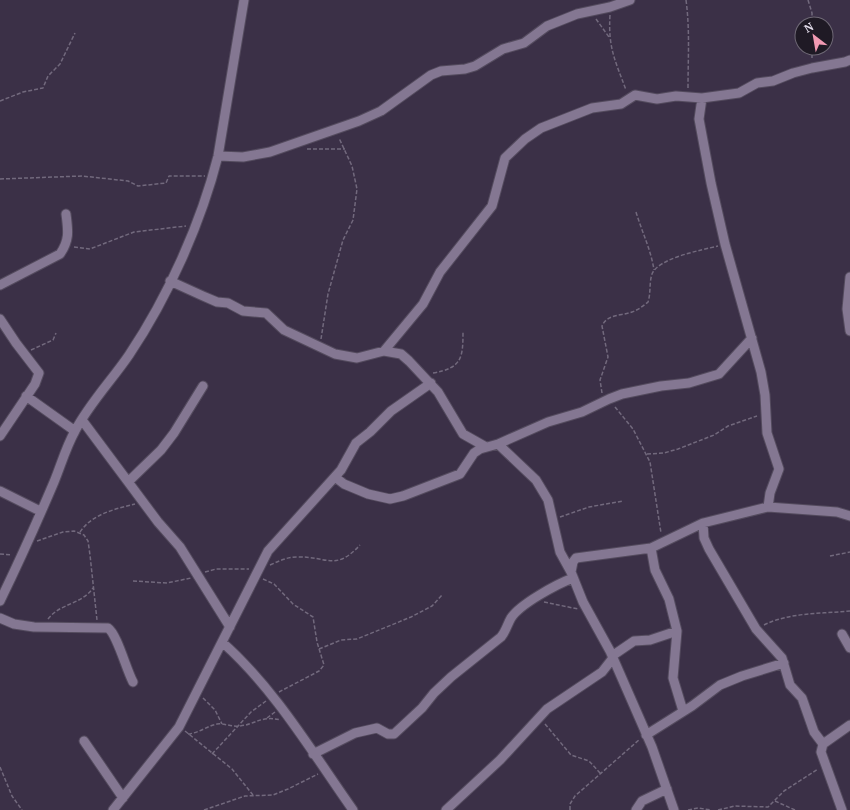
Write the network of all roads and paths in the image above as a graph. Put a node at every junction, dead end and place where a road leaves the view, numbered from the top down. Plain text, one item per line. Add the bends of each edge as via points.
1 (244, 0) edge
2 (630, 0) edge
3 (686, 0) edge
4 (808, 0) edge
5 (610, 7) junction
6 (591, 10) junction
7 (812, 16) edge
8 (76, 33) dead end
9 (608, 37) junction
10 (812, 56) edge
11 (850, 60) edge
12 (812, 68) junction
13 (688, 97) junction
14 (629, 98) junction
15 (702, 98) junction
16 (0, 101) edge
17 (335, 129) junction
18 (302, 148) dead end
19 (345, 149) junction
20 (218, 156) junction
21 (213, 177) junction
22 (0, 179) edge
23 (636, 212) dead end
24 (66, 214) dead end
25 (194, 226) junction
26 (725, 244) junction
27 (66, 245) junction
28 (654, 270) junction
29 (850, 277) edge
30 (170, 281) junction
31 (0, 285) edge
32 (0, 319) edge
33 (463, 331) dead end
34 (850, 331) edge
35 (56, 333) dead end
36 (752, 338) junction
37 (320, 347) junction
38 (384, 351) junction
39 (23, 352) junction
40 (423, 375) junction
41 (431, 384) junction
42 (203, 386) dead end
43 (26, 396) junction
44 (606, 400) junction
45 (766, 413) junction
46 (82, 420) junction
47 (75, 431) junction
48 (0, 436) edge
49 (498, 444) junction
50 (486, 446) junction
51 (647, 454) junction
52 (335, 477) junction
53 (129, 481) junction
54 (0, 491) edge
55 (144, 501) junction
56 (623, 501) dead end
57 (768, 507) junction
58 (40, 511) junction
59 (850, 516) edge
60 (553, 521) junction
61 (703, 523) junction
62 (80, 532) junction
63 (662, 543) junction
64 (360, 544) dead end
65 (651, 548) junction
66 (24, 550) junction
67 (850, 552) edge
68 (0, 554) edge
69 (830, 556) dead end
70 (258, 572) junction
71 (572, 575) junction
72 (197, 576) junction
73 (133, 581) dead end
74 (93, 588) junction
75 (442, 596) dead end
76 (535, 599) junction
77 (0, 601) edge
78 (588, 610) junction
79 (850, 611) edge
80 (0, 618) edge
81 (40, 627) junction
82 (97, 627) junction
83 (230, 627) junction
84 (756, 629) junction
85 (676, 631) junction
86 (842, 634) dead end
87 (222, 642) junction
88 (850, 648) edge
89 (319, 649) junction
90 (613, 657) junction
91 (784, 663) junction
92 (133, 682) dead end
93 (197, 693) junction
94 (273, 695) junction
95 (278, 711) dead end
96 (683, 711) junction
97 (539, 716) junction
98 (265, 719) junction
99 (292, 722) junction
100 (223, 724) junction
101 (850, 725) edge
102 (237, 726) junction
103 (179, 727) junction
104 (188, 734) junction
105 (646, 735) junction
106 (84, 742) dead end
107 (823, 744) junction
108 (212, 754) junction
109 (313, 754) junction
110 (825, 765) junction
111 (0, 767) edge
112 (324, 769) junction
113 (601, 774) junction
114 (666, 789) junction
115 (254, 795) junction
116 (123, 798) junction
117 (774, 801) junction
118 (22, 810) edge
119 (113, 810) edge
120 (204, 810) edge
121 (353, 810) edge
122 (446, 810) edge
123 (570, 810) edge
124 (636, 810) edge
125 (674, 810) edge
126 (688, 810) edge
127 (711, 810) edge
128 (718, 810) edge
129 (795, 810) edge
130 (842, 810) edge

1 - 20 street
2 - 5 street
3 - 13 path via 690,42 687,68
4 - 7 path
5 - 6 street
5 - 9 path
6 - 9 path
6 - 17 street via 547,26 524,43 503,49 474,66 440,71 371,116
8 - 16 path via 60,64 48,76 43,88
9 - 14 path
10 - 12 path
11 - 12 street
12 - 15 street via 773,81 753,84 739,93
13 - 14 street via 657,99 635,95
13 - 15 street
14 - 38 street via 616,106 592,108 541,128 505,158 492,206 440,272 423,304
15 - 26 street via 699,119
17 - 19 path
17 - 20 street via 270,152 243,157
18 - 19 path
19 - 37 path via 357,189 356,203 353,220 343,240 330,288
20 - 21 street
21 - 22 path via 169,176 166,183 146,186 128,181 82,176
21 - 25 street
23 - 28 path via 649,246
24 - 27 street via 69,236
25 - 27 path via 173,226 134,232 90,248 80,249
25 - 30 street
26 - 28 path via 684,255
26 - 36 street
27 - 31 street via 60,254
28 - 44 path via 648,302 633,312 610,318 602,326 608,357 600,380
29 - 34 street via 847,310
30 - 37 street via 243,311 266,313 284,330
30 - 46 street via 130,354
32 - 39 street
33 - 40 path via 463,348 459,362 447,370
35 - 39 path via 53,340 47,344
36 - 44 street via 719,374 689,383 661,386
36 - 45 street via 761,372
37 - 38 street via 346,357 357,358
38 - 40 street via 401,354
39 - 43 street via 39,373
40 - 41 street
41 - 50 street via 463,434
41 - 52 street via 390,411 356,443 345,465
42 - 53 street via 174,433
43 - 47 street
43 - 48 street
44 - 49 street via 582,412 548,422
44 - 51 path via 633,429
45 - 51 path via 728,426 714,435 678,449
45 - 57 street via 767,433 779,469
46 - 47 street
46 - 53 street
47 - 58 street
49 - 50 street
49 - 60 street via 541,487 548,500
50 - 52 street via 476,450 464,470 453,478 390,499 368,494 344,484
51 - 63 path
52 - 70 street via 268,551
53 - 55 street
54 - 58 street
55 - 62 path via 100,515 88,522
55 - 72 street via 180,547
56 - 60 path via 573,512
57 - 59 street via 837,512
57 - 61 street
58 - 66 street
60 - 71 street via 557,544
61 - 63 street
61 - 84 street via 708,549
62 - 66 path via 63,532
62 - 74 path via 88,541
63 - 65 street
64 - 70 path via 340,561 296,556
65 - 71 street via 576,558 573,562
65 - 85 street via 655,570 669,599
66 - 68 path
66 - 77 street
67 - 69 path
70 - 72 path via 216,569
70 - 83 street
70 - 89 path via 293,604 311,615
71 - 76 street
71 - 78 street
72 - 73 path via 167,582
72 - 83 street
74 - 81 path via 80,601 54,612
74 - 82 path
75 - 89 path via 432,606 411,617 357,639 341,640
76 - 78 path via 554,605
76 - 109 street via 511,618 506,632 501,637 446,682 394,734 377,728 366,729
78 - 90 street
79 - 84 path via 795,616 776,620
80 - 81 street via 19,625
81 - 82 street
82 - 92 street via 108,628 114,635
83 - 87 street
84 - 91 street
85 - 90 street via 650,640 634,641
85 - 96 street via 673,678
86 - 88 street
87 - 93 street
87 - 94 street
89 - 94 path via 323,660 322,668
90 - 97 street via 602,672
90 - 105 street
91 - 96 street via 720,685
91 - 107 street via 790,685 802,698 814,732
93 - 100 path via 210,704
93 - 103 street
94 - 99 street
94 - 102 path
95 - 98 path
96 - 105 street
97 - 113 path via 567,752 575,758 589,761
97 - 122 street via 500,760
98 - 99 path
98 - 102 path
99 - 109 street
100 - 102 path
100 - 104 path
101 - 107 street
102 - 108 path
103 - 104 path
103 - 116 street
104 - 108 path
105 - 113 path
105 - 114 street
106 - 116 street
107 - 110 street via 821,752
108 - 115 path via 232,769
109 - 112 street
110 - 117 path via 784,791
110 - 130 street
111 - 118 path via 10,792
112 - 115 path via 288,790 273,795
112 - 121 street
113 - 123 path via 575,796 570,804
114 - 124 street via 642,801
114 - 125 street
115 - 120 path via 238,797
116 - 119 street
117 - 128 path via 765,808 740,806
117 - 129 path
126 - 127 path

